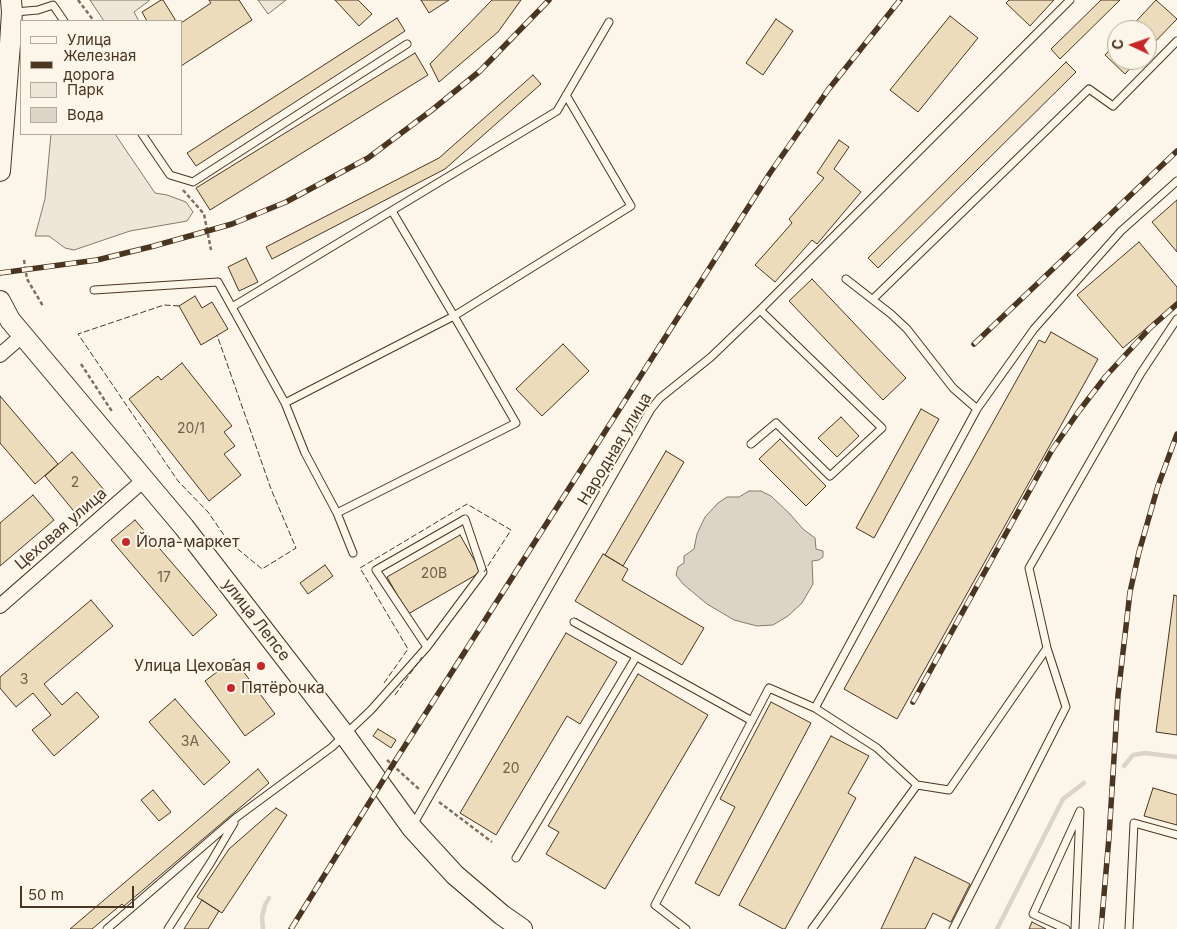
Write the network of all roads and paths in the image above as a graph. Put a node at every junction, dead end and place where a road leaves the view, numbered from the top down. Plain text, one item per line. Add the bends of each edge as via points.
1 (78, 0) edge
2 (1070, 0) edge
3 (11, 6) edge
4 (63, 20) edge
5 (93, 20) edge
6 (609, 22) dead end
7 (1177, 41) edge
8 (5, 44) edge
9 (406, 44) dead end
10 (566, 96) junction
11 (143, 135) edge
12 (1, 151) edge
13 (0, 171) edge
14 (170, 175) junction
15 (1177, 181) edge
16 (392, 210) junction
17 (211, 250) dead end
18 (24, 260) dead end
19 (846, 279) dead end
20 (94, 290) dead end
21 (873, 300) junction
22 (0, 301) edge
23 (43, 306) dead end
24 (232, 307) junction
25 (760, 310) junction
26 (454, 316) junction
27 (1177, 319) edge
28 (23, 335) junction
29 (0, 355) edge
30 (81, 364) dead end
31 (286, 403) junction
32 (977, 409) junction
33 (116, 419) dead end
34 (751, 444) dead end
35 (145, 480) junction
36 (338, 513) junction
37 (353, 553) dead end
38 (0, 606) edge
39 (574, 622) dead end
40 (427, 647) junction
41 (1047, 648) junction
42 (636, 658) junction
43 (815, 708) junction
44 (752, 721) junction
45 (344, 734) junction
46 (917, 785) junction
47 (237, 817) junction
48 (412, 828) junction
49 (1177, 835) edge
50 (516, 858) dead end
51 (107, 929) edge
52 (168, 929) edge
53 (522, 929) edge
54 (686, 929) edge
55 (812, 929) edge
56 (953, 929) edge
57 (1066, 929) edge
58 (1075, 929) edge
59 (1129, 929) edge

1 - 5 path
2 - 25 lane, Народная улица
3 - 4 lane via 38,10 53,5
3 - 8 main road
6 - 10 lane
7 - 21 lane via 1113,106 1089,89
8 - 12 main road
9 - 14 lane via 193,182
10 - 16 lane via 557,111
10 - 26 lane via 630,206
11 - 14 lane
12 - 13 main road
14 - 17 path via 204,214
15 - 32 lane via 1121,231 1034,330
16 - 24 lane
16 - 26 lane
18 - 23 path via 27,279
19 - 21 lane
20 - 24 lane via 218,282
21 - 32 lane via 907,330 954,388
22 - 28 main road, улица Лепсе
24 - 31 lane
25 - 34 lane via 882,428 830,476 776,423
25 - 48 lane, Народная улица via 651,409
26 - 31 lane
26 - 36 lane via 516,423
27 - 41 lane via 1141,373 1029,568
28 - 29 street
28 - 35 main road, улица Лепсе
30 - 33 path
31 - 36 lane via 305,453
32 - 43 lane
35 - 38 street, Цеховая улица
35 - 45 main road, улица Лепсе
36 - 37 lane
39 - 42 lane
40 - 40 lane via 376,570 465,519 483,572
40 - 45 lane via 381,699
41 - 46 lane via 949,790
41 - 56 lane via 1066,707
42 - 44 lane
42 - 50 lane
43 - 44 lane via 769,688
43 - 46 lane via 877,748
44 - 54 lane via 655,904
45 - 47 lane via 332,747
45 - 48 main road, улица Лепсе
46 - 55 lane
47 - 51 lane
47 - 52 lane
48 - 53 main road, улица Лепсе via 455,875
49 - 59 lane via 1134,823
57 - 58 lane via 1033,914 1080,811

